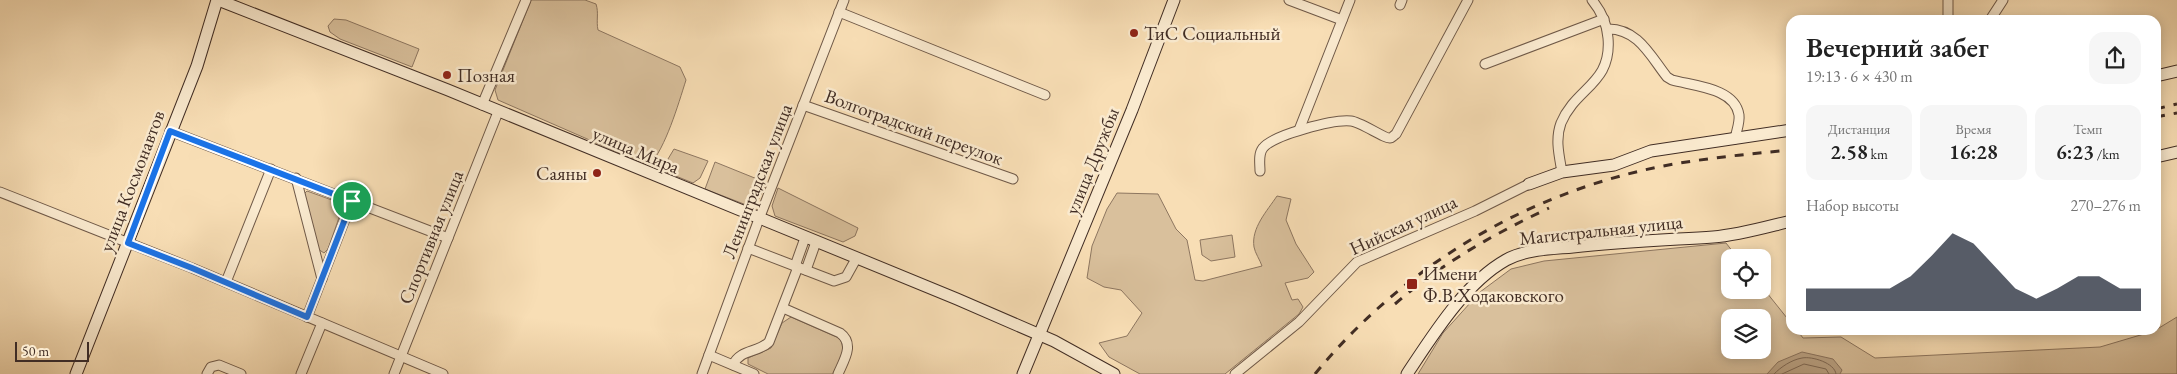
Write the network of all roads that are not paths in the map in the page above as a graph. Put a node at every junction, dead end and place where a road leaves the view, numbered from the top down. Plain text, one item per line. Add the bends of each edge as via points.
1 (217, 0) edge
2 (526, 0) edge
3 (844, 0) edge
4 (1174, 0) edge
5 (1289, 0) edge
6 (1350, 0) edge
7 (1468, 0) edge
8 (1948, 0) edge
9 (2003, 0) edge
10 (1595, 1) edge
11 (839, 12) junction
12 (1948, 15) edge
13 (1993, 15) edge
14 (1604, 19) junction
15 (1342, 20) junction
16 (1607, 29) junction
17 (1485, 64) dead end
18 (2177, 71) edge
19 (2161, 75) edge
20 (1045, 95) dead end
21 (803, 104) junction
22 (482, 105) junction
23 (498, 112) junction
24 (1299, 130) junction
25 (170, 131) junction
26 (1786, 131) edge
27 (1735, 139) junction
28 (2177, 152) edge
29 (2161, 156) edge
30 (271, 169) junction
31 (1260, 171) dead end
32 (1562, 172) junction
33 (296, 178) junction
34 (1013, 179) dead end
35 (1529, 184) joint
36 (0, 192) edge
37 (352, 201) junction
38 (759, 219) junction
39 (1786, 222) edge
40 (448, 238) junction
41 (805, 238) junction
42 (816, 242) junction
43 (128, 243) junction
44 (748, 248) junction
45 (856, 258) junction
46 (800, 268) junction
47 (322, 279) junction
48 (226, 282) junction
49 (783, 308) junction
50 (307, 317) junction
51 (322, 323) junction
52 (1039, 335) junction
53 (709, 355) junction
54 (401, 357) junction
55 (733, 366) junction
56 (76, 374) edge
57 (208, 374) edge
58 (241, 374) edge
59 (301, 374) edge
60 (394, 374) edge
61 (443, 374) edge
62 (702, 374) edge
63 (754, 374) edge
64 (838, 374) edge
65 (1023, 374) edge
66 (1114, 374) edge
67 (1235, 374) edge
68 (1407, 374) edge

1 - 22 street, улица Мира
1 - 25 street, улица Космонавтов via 197,66
2 - 22 street
3 - 11 street, Ленинградская улица
4 - 52 street, улица Дружбы
5 - 15 street
6 - 15 street
7 - 24 street via 1392,138 1386,138 1361,123 1349,121
8 - 12 street
9 - 13 street
10 - 14 street
11 - 20 street
11 - 21 street, Ленинградская улица
14 - 16 street
14 - 17 street
15 - 24 street
16 - 27 street via 1622,31 1642,44 1672,80 1730,98 1739,114
16 - 32 street via 1608,50 1603,71 1568,110 1558,133
18 - 19 street
21 - 34 street, Волгоградский переулок
21 - 38 street, Ленинградская улица
22 - 23 street, улица Мира
23 - 38 street, улица Мира
23 - 40 street, Спортивная улица
24 - 31 street via 1263,148
25 - 30 street
25 - 43 street, улица Космонавтов
26 - 27 street
27 - 32 street via 1651,151 1614,165
28 - 29 street
30 - 33 street
30 - 48 street
32 - 35 street
33 - 37 street
33 - 47 street
35 - 67 street, Нийская улица via 1357,262 1299,322
36 - 43 street
37 - 40 street
37 - 47 street
38 - 41 street, улица Мира
38 - 44 street, Ленинградская улица
39 - 68 street, Магистральная улица via 1716,236 1545,250 1508,259 1475,283
40 - 54 street, Спортивная улица
41 - 42 street, улица Мира
41 - 46 street
42 - 45 street, улица Мира
42 - 46 street
43 - 48 street
43 - 56 street, улица Космонавтов
44 - 46 street
44 - 53 street, Ленинградская улица
45 - 46 street via 852,270 842,280 830,280
45 - 52 street, улица Мира
46 - 49 street
47 - 50 street
48 - 50 street
49 - 55 street via 769,342 740,356
49 - 64 street via 840,332 846,338 848,351
50 - 51 street
51 - 54 street
51 - 59 street
52 - 65 street, улица Дружбы
52 - 66 street, улица Мира
53 - 55 street
53 - 62 street, Ленинградская улица
54 - 60 street, Спортивная улица
54 - 61 street
55 - 63 street
57 - 58 street via 211,367 219,365

